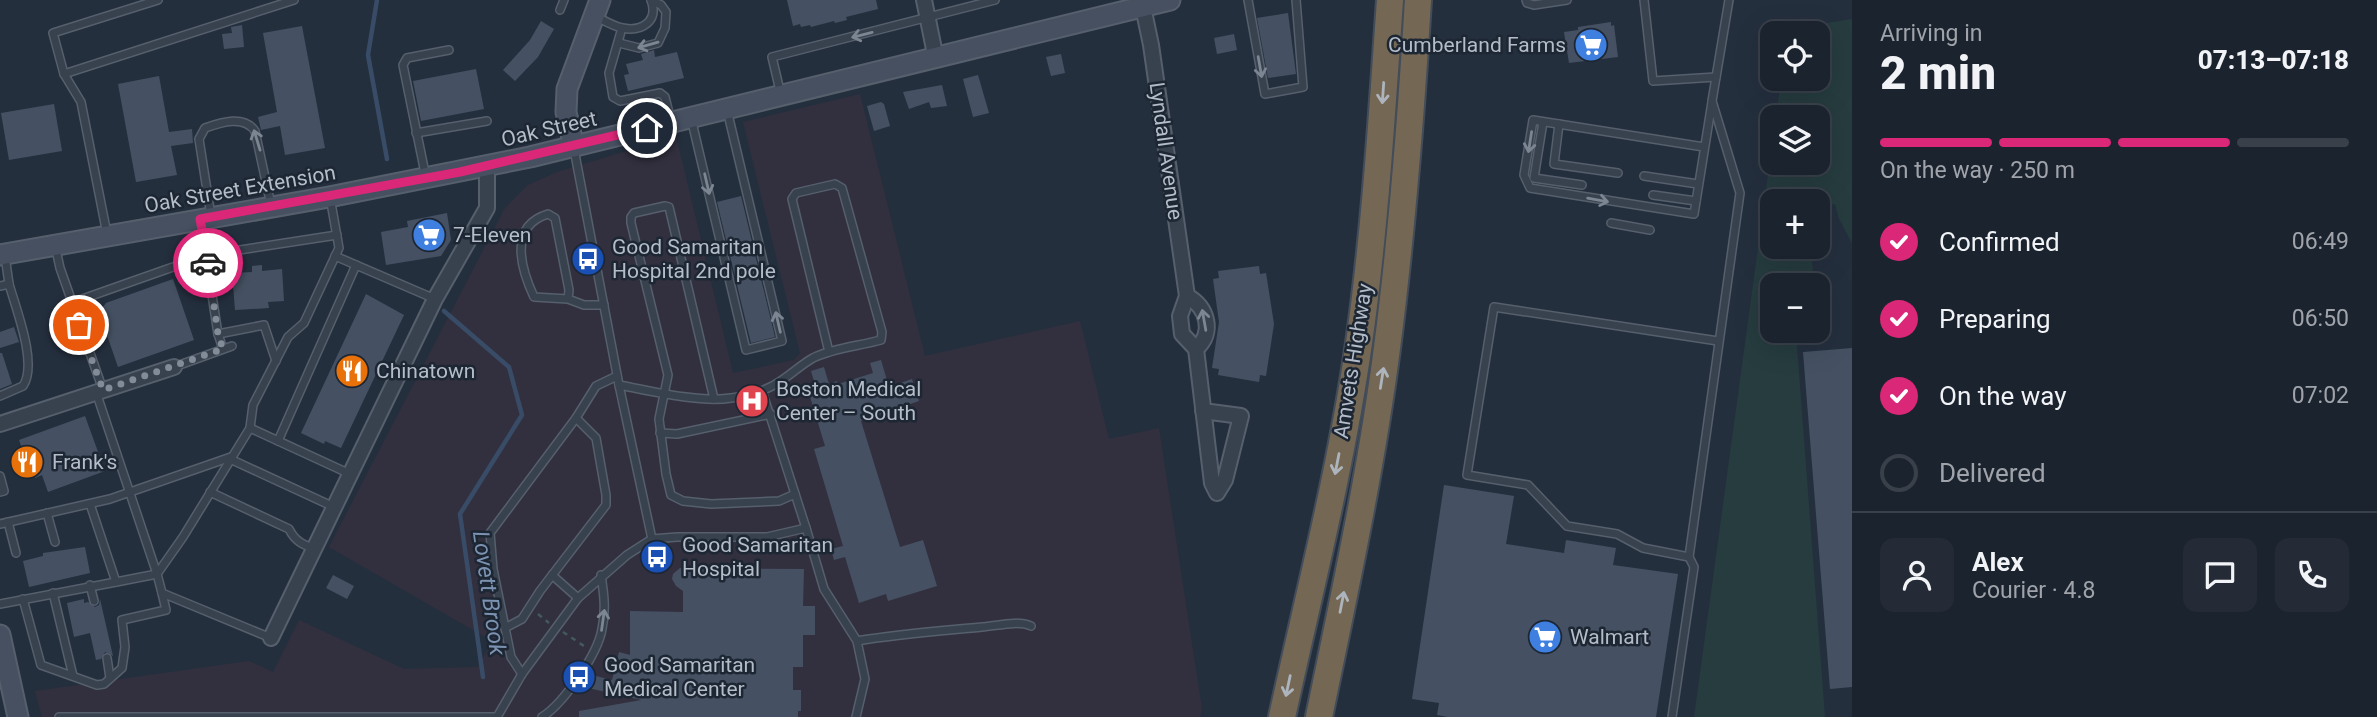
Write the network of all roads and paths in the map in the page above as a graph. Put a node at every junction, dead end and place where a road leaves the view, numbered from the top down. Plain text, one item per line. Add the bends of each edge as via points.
1 (158, 0) edge
2 (294, 0) edge
3 (564, 0) edge
4 (651, 0) edge
5 (925, 0) edge
6 (995, 0) edge
7 (1170, 0) edge
8 (1248, 0) edge
9 (1296, 0) edge
10 (1390, 0) edge
11 (1418, 0) edge
12 (1526, 0) edge
13 (1567, 0) edge
14 (1644, 0) edge
15 (1729, 0) edge
16 (1553, 1) edge
17 (1541, 2) edge
18 (1116, 6) edge
19 (1143, 6) junction
20 (597, 8) edge
21 (561, 10) dead end
22 (928, 18) junction
23 (622, 28) junction
24 (619, 43) junction
25 (449, 50) dead end
26 (936, 58) junction
27 (64, 74) junction
28 (1716, 77) junction
29 (781, 96) junction
30 (1712, 102) junction
31 (727, 109) junction
32 (691, 118) junction
33 (487, 121) dead end
34 (672, 122) junction
35 (1543, 122) junction
36 (1559, 124) junction
37 (416, 134) junction
38 (574, 146) junction
39 (1704, 147) junction
40 (487, 166) junction
41 (1618, 173) dead end
42 (1644, 176) dead end
43 (426, 178) junction
44 (1698, 184) junction
45 (1582, 185) dead end
46 (1653, 195) dead end
47 (330, 197) junction
48 (1696, 201) junction
49 (271, 206) junction
50 (206, 218) junction
51 (1611, 223) dead end
52 (1650, 230) dead end
53 (107, 235) junction
54 (337, 235) junction
55 (55, 244) junction
56 (2, 254) edge
57 (207, 255) junction
58 (335, 256) junction
59 (356, 265) junction
60 (9, 284) junction
61 (0, 286) edge
62 (1187, 296) junction
63 (435, 299) junction
64 (568, 299) junction
65 (71, 303) junction
66 (604, 305) junction
67 (218, 334) junction
68 (1718, 341) junction
69 (232, 346) dead end
70 (223, 349) junction
71 (1196, 349) junction
72 (829, 352) junction
73 (276, 362) junction
74 (174, 367) joint
75 (617, 376) junction
76 (619, 385) junction
77 (762, 390) junction
78 (99, 391) junction
79 (666, 393) junction
80 (0, 396) edge
81 (714, 399) junction
82 (1203, 411) junction
83 (771, 414) junction
84 (576, 418) junction
85 (0, 424) edge
86 (250, 428) junction
87 (660, 433) junction
88 (278, 441) junction
89 (232, 458) junction
90 (350, 474) junction
91 (0, 476) edge
92 (0, 492) edge
93 (210, 492) junction
94 (129, 493) junction
95 (795, 494) junction
96 (90, 504) junction
97 (334, 507) junction
98 (47, 513) junction
99 (4, 523) edge
100 (806, 528) junction
101 (652, 539) junction
102 (55, 542) dead end
103 (314, 549) junction
104 (16, 553) dead end
105 (1689, 557) junction
106 (157, 574) junction
107 (552, 575) junction
108 (601, 575) junction
109 (116, 582) junction
110 (90, 585) junction
111 (53, 593) junction
112 (162, 593) junction
113 (578, 598) junction
114 (23, 599) junction
115 (94, 601) dead end
116 (0, 604) edge
117 (530, 607) junction
118 (59, 617) junction
119 (50, 619) dead end
120 (1031, 626) dead end
121 (557, 627) junction
122 (505, 628) junction
123 (63, 633) junction
124 (0, 635) edge
125 (54, 635) dead end
126 (271, 638) joint
127 (857, 641) junction
128 (67, 648) junction
129 (58, 650) dead end
130 (593, 652) junction
131 (107, 658) dead end
132 (522, 674) junction
133 (73, 676) junction
134 (110, 678) junction
135 (364, 716) edge
136 (18, 717) edge
137 (59, 717) edge
138 (497, 717) edge
139 (542, 717) edge
140 (856, 717) edge
141 (1282, 717) edge
142 (1319, 717) edge
143 (1672, 717) edge

1 - 27 lane via 53,33
2 - 27 lane
3 - 21 lane
4 - 23 lane via 651,22
4 -> 24 lane via 666,12 658,43 639,48
5 - 22 street
6 - 22 lane
7 - 19 main road, Oak Street
8 -> 9 lane via 1265,94 1303,87
10 -> 141 highway, Amvets Highway via 1359,344
142 -> 11 highway, Amvets Highway via 1387,348
12 - 17 lane via 1534,5
13 - 16 lane
14 - 28 lane via 1653,81
15 - 28 lane
16 - 17 lane
18 - 19 main road, Oak Street
18 - 26 main road, Oak Street
19 - 62 street, Lyndall Avenue
20 - 23 lane
20 - 38 main road via 566,96
22 - 26 street
22 -> 29 lane via 772,57
23 - 24 lane
24 - 34 lane via 609,73 613,97 620,101 660,93
25 - 37 lane via 407,58 403,65
26 - 29 main road, Oak Street
27 - 53 lane via 81,102
28 - 30 lane
29 - 31 main road, Oak Street
30 - 39 lane
30 - 68 lane via 1740,193
31 - 32 main road, Oak Street
32 -> 31 lane via 746,350 782,341
32 - 34 main road, Oak Street
33 - 37 lane
34 - 38 main road, Oak Street
35 - 36 lane
35 - 45 lane via 1534,178
35 -> 48 lane via 1533,120 1524,175 1530,188 1694,214
36 - 39 lane
36 - 41 lane via 1553,164
37 - 43 lane
38 - 40 main road, Oak Street
38 - 66 lane
39 - 44 lane
40 - 43 main road, Oak Street Extension
40 - 63 street, Oak Street via 487,208
42 - 44 lane
43 - 47 main road, Oak Street Extension
44 - 48 lane
46 - 48 lane
47 - 49 main road, Oak Street Extension
47 - 54 lane
49 - 50 main road, Oak Street Extension
49 -> 50 lane via 255,131 250,124 237,121 205,128 199,139
50 - 53 main road, Oak Street Extension
50 - 57 lane
51 - 52 lane
53 - 55 main road, Oak Street Extension
54 - 57 lane
54 - 58 lane
55 - 56 main road, Oak Street Extension
55 - 65 lane
56 - 60 lane
57 - 65 lane
57 - 67 lane
58 - 59 lane
58 - 73 lane via 304,323 288,337
59 - 63 lane
59 - 88 lane
60 - 61 lane
60 - 80 lane via 29,372 23,386
62 - 71 street, Lyndall Avenue via 1180,316 1182,334
71 -> 62 street, Lyndall Avenue via 1207,331 1205,314 1200,303
63 - 90 street, Oak Street
64 - 64 lane via 534,297 530,288 520,244 523,233 541,216 555,218
64 - 66 lane
65 - 78 lane
66 - 75 lane
67 - 70 lane
67 - 73 lane via 264,325
68 - 105 lane
68 - 105 lane via 1493,307 1467,475 1528,485 1567,526 1617,534 1643,548
69 - 70 lane
70 - 74 lane
71 - 82 street, Lyndall Avenue
72 - 72 lane via 881,340 883,332 842,188 835,184 796,193 792,199
72 - 77 lane
73 - 86 lane via 253,405
74 - 78 street
75 - 76 lane
75 - 84 lane via 596,386
76 - 79 lane
76 - 101 lane
77 - 81 lane
77 - 83 lane
78 - 85 street
78 - 94 lane
79 - 81 lane
79 - 81 lane via 668,374 631,216 664,206 671,212
79 - 87 lane
82 - 82 street, Lyndall Avenue via 1241,416 1225,480 1217,493
83 - 87 lane via 677,434
83 - 95 lane
84 - 107 lane via 596,438 606,505
84 - 122 lane via 490,533
86 - 88 lane
86 - 89 lane
87 - 95 lane via 671,495 683,502 779,501
88 - 90 lane
89 - 93 lane
89 - 94 lane
89 - 97 lane
90 - 97 street, Oak Street
91 - 92 lane via 4,491
93 - 103 lane via 289,529 293,538
93 - 106 lane
94 - 96 lane
94 - 106 lane
95 - 100 lane
96 - 98 lane
96 - 109 lane
97 - 103 street, Oak Street
98 - 99 lane
98 - 102 lane
99 - 104 lane
100 - 101 lane via 767,537
100 - 127 lane via 824,589
101 - 108 lane
103 - 126 street, Oak Street
105 - 143 lane via 1694,566
106 - 109 lane
106 - 112 lane
107 - 113 lane
107 - 117 lane
108 - 113 lane
130 -> 108 lane via 606,604
109 - 110 lane
110 - 111 lane
110 - 115 lane
111 - 114 lane
111 - 118 lane
112 - 126 lane
112 - 134 lane via 166,610 122,620 122,668
113 - 121 lane
114 - 116 lane
114 - 133 lane via 41,665
117 - 121 path
117 - 122 lane via 522,619
118 - 119 lane
118 - 123 lane
120 - 127 lane
121 - 130 path
121 - 132 lane
122 - 132 lane via 511,657
123 - 125 lane
123 - 128 lane
124 - 136 main road
127 - 140 lane via 865,679
128 - 129 lane
128 - 133 lane
130 - 139 lane via 564,698
131 - 134 lane
132 - 138 lane
133 - 134 lane via 97,685
135 - 137 lane
135 - 138 lane

